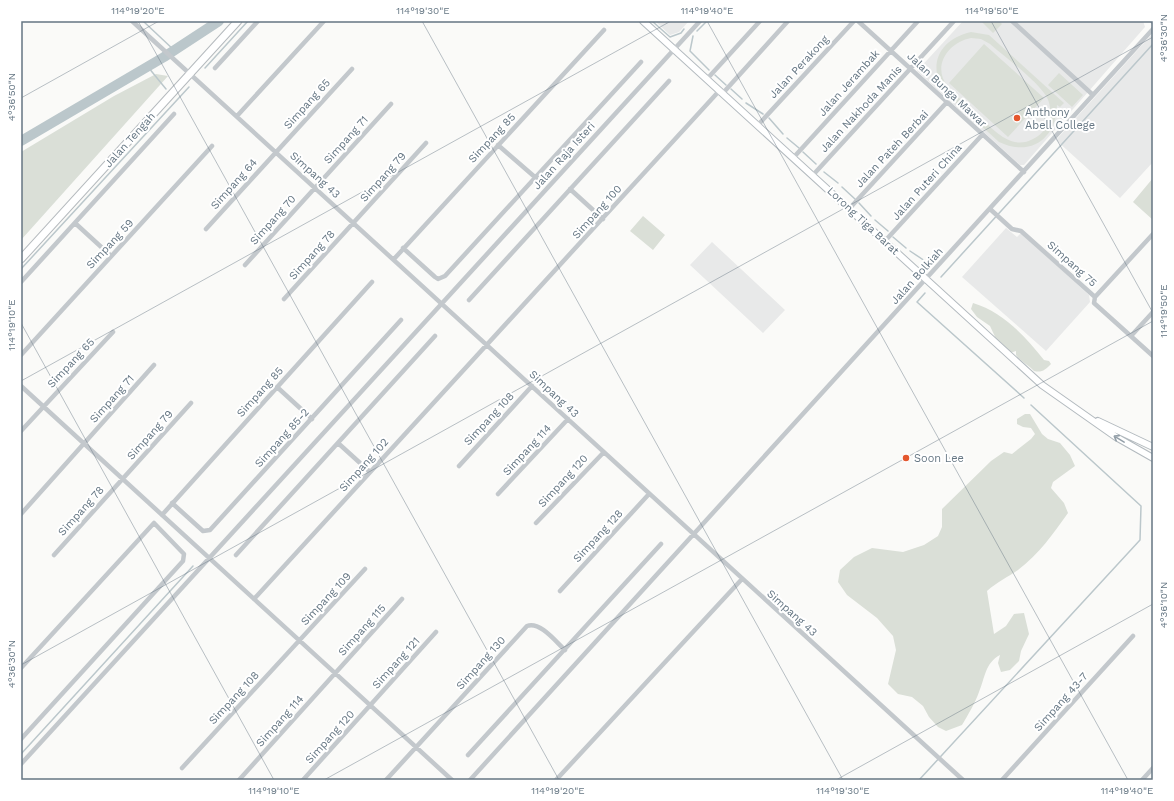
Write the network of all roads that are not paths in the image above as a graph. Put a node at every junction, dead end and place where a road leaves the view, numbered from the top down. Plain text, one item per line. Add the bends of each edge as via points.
1 (132, 21) edge
2 (238, 21) edge
3 (258, 21) edge
4 (324, 21) edge
5 (643, 21) edge
6 (700, 21) edge
7 (760, 21) edge
8 (788, 21) edge
9 (854, 21) edge
10 (858, 21) edge
11 (918, 21) edge
12 (954, 21) edge
13 (1012, 21) edge
14 (1153, 29) edge
15 (604, 30) dead end
16 (674, 49) junction
17 (891, 51) junction
18 (640, 62) dead end
19 (215, 68) dead end
20 (911, 68) junction
21 (352, 69) dead end
22 (190, 74) junction
23 (707, 79) junction
24 (669, 81) dead end
25 (722, 92) junction
26 (1094, 95) junction
27 (947, 102) junction
28 (391, 104) dead end
29 (174, 114) dead end
30 (237, 116) junction
31 (758, 125) junction
32 (982, 135) junction
33 (426, 143) dead end
34 (498, 145) junction
35 (212, 146) dead end
36 (276, 152) junction
37 (794, 157) junction
38 (1024, 172) junction
39 (813, 175) junction
40 (536, 178) junction
41 (315, 188) junction
42 (570, 189) junction
43 (849, 209) junction
44 (992, 211) junction
45 (603, 219) junction
46 (354, 222) junction
47 (75, 223) junction
48 (206, 229) dead end
49 (1153, 234) edge
50 (885, 241) junction
51 (404, 248) junction
52 (112, 256) junction
53 (21, 259) edge
54 (394, 259) junction
55 (245, 266) dead end
56 (926, 279) junction
57 (21, 282) edge
58 (372, 282) dead end
59 (1095, 297) junction
60 (284, 299) dead end
61 (468, 300) dead end
62 (442, 303) junction
63 (1153, 312) edge
64 (401, 320) dead end
65 (113, 332) dead end
66 (435, 336) dead end
67 (1131, 336) junction
68 (488, 345) junction
69 (21, 355) edge
70 (1153, 356) edge
71 (154, 365) dead end
72 (21, 386) edge
73 (532, 386) junction
74 (277, 387) junction
75 (191, 403) dead end
76 (43, 407) junction
77 (1087, 417) junction
78 (312, 418) junction
79 (568, 419) junction
80 (21, 431) edge
81 (338, 443) junction
82 (84, 444) junction
83 (1153, 447) edge
84 (604, 452) junction
85 (1153, 458) edge
86 (458, 466) dead end
87 (370, 472) junction
88 (122, 479) junction
89 (498, 494) dead end
90 (649, 494) junction
91 (172, 503) junction
92 (21, 514) edge
93 (162, 514) junction
94 (536, 523) dead end
95 (694, 535) junction
96 (661, 544) dead end
97 (54, 555) dead end
98 (236, 555) dead end
99 (208, 558) junction
100 (365, 569) dead end
101 (742, 579) junction
102 (560, 591) dead end
103 (254, 599) junction
104 (402, 599) dead end
105 (436, 632) dead end
106 (1133, 636) dead end
107 (299, 640) junction
108 (565, 650) junction
109 (21, 668) edge
110 (335, 673) junction
111 (370, 706) junction
112 (21, 739) edge
113 (416, 747) junction
114 (468, 756) dead end
115 (21, 764) edge
116 (182, 768) dead end
117 (1153, 768) edge
118 (239, 780) edge
119 (303, 780) edge
120 (386, 780) edge
121 (452, 780) edge
122 (470, 780) edge
123 (556, 780) edge
124 (963, 780) edge
125 (1002, 780) edge
126 (1142, 780) edge

1 - 22 street, Simpang 43
2 - 22 main road, Jalan Tengah
3 - 19 street
4 - 30 street
5 - 16 main road, Lorong Tiga Barat
6 - 16 street, Jalan Raja Isteri
7 - 23 street
8 - 25 street, Simpang 100
9 - 31 street, Jalan Perakong
10 - 17 street, Jalan Bunga Mawar
11 - 17 street, Jalan Jerambak
12 - 20 street, Jalan Nakhoda Manis
13 - 26 street
14 - 26 street, Jalan Bolkiah
15 - 34 street, Simpang 85
16 - 23 main road, Lorong Tiga Barat
16 - 62 street, Jalan Raja Isteri
17 - 20 street, Jalan Bunga Mawar
17 - 37 street, Jalan Jerambak
18 - 40 street
20 - 27 street, Jalan Bunga Mawar
20 - 39 street, Jalan Nakhoda Manis
21 - 36 street, Simpang 65
22 - 30 street, Simpang 43
22 - 53 main road, Jalan Tengah
23 - 25 main road, Lorong Tiga Barat
24 - 42 street
25 - 31 main road, Lorong Tiga Barat
25 - 45 street, Simpang 100
26 - 38 street, Jalan Bolkiah
27 - 32 street, Jalan Bunga Mawar
27 - 43 street, Jalan Pateh Berbai
28 - 41 street, Simpang 71
29 - 47 street
30 - 36 street, Simpang 43
31 - 37 main road, Lorong Tiga Barat
32 - 38 street, Jalan Bunga Mawar
32 - 50 street, Jalan Puteri China
33 - 46 street, Simpang 79
34 - 40 street
34 - 51 street, Simpang 85
35 - 52 street, Simpang 59
36 - 41 street, Simpang 43
36 - 48 street, Simpang 64
37 - 39 main road, Lorong Tiga Barat
38 - 44 street, Jalan Bolkiah
39 - 43 main road, Lorong Tiga Barat
40 - 51 street via 442,278 435,277
41 - 46 street, Simpang 43
41 - 55 street, Simpang 70
42 - 45 street
42 - 61 street
43 - 50 main road, Lorong Tiga Barat
44 - 56 street, Jalan Bolkiah
44 - 59 street, Simpang 75 via 1012,229 1021,231
45 - 68 street, Simpang 100
46 - 54 street, Simpang 43
46 - 60 street, Simpang 78
47 - 52 street
47 - 57 street
49 - 59 street
50 - 56 main road, Lorong Tiga Barat
51 - 54 street, Simpang 85
52 - 69 street, Simpang 59
54 - 62 street, Simpang 43
56 - 77 main road, Lorong Tiga Barat via 1042,385
56 - 95 street, Jalan Bolkiah
58 - 74 street, Simpang 85
59 - 67 street, Simpang 75 via 1094,303
62 - 68 street, Simpang 43
62 - 99 street, Jalan Raja Isteri
63 - 67 street
64 - 78 street, Simpang 85-2
65 - 76 street, Simpang 65
66 - 81 street
67 - 70 street, Simpang 75
68 - 73 street, Simpang 43
68 - 87 street, Simpang 102
71 - 82 street, Simpang 71
72 - 76 street
73 - 79 street, Simpang 43
73 - 86 street, Simpang 108
74 - 78 street
74 - 91 street, Simpang 85
75 - 88 street, Simpang 79
76 - 80 street
76 - 82 street
77 - 83 main road
85 -> 77 main road
78 - 91 street, Simpang 85-2 via 210,530 203,531
79 - 84 street, Simpang 43
79 - 89 street, Simpang 114
81 - 87 street
81 - 98 street
82 - 88 street
82 - 92 street
84 - 90 street, Simpang 43
84 - 94 street, Simpang 120
87 - 103 street, Simpang 102
88 - 93 street
88 - 97 street, Simpang 78
90 - 95 street, Simpang 43
90 - 102 street, Simpang 128
91 - 93 street, Simpang 85
93 - 99 street
95 - 101 street, Simpang 43
95 - 122 street, Jalan Bolkiah
96 - 108 street
99 - 103 street
99 - 115 street, Jalan Raja Isteri
100 - 107 street, Simpang 109
101 - 123 street
101 - 124 street, Simpang 43
103 - 107 street
104 - 110 street, Simpang 115
105 - 111 street, Simpang 121
106 - 125 street, Simpang 43-7
107 - 110 street
107 - 116 street, Simpang 108
108 - 113 street, Simpang 130 via 539,627 527,626
108 - 114 street
109 - 112 street via 154,523 184,554 184,559
110 - 111 street
110 - 118 street, Simpang 114
111 - 113 street
111 - 119 street, Simpang 120
113 - 120 street
113 - 121 street
117 - 126 street

